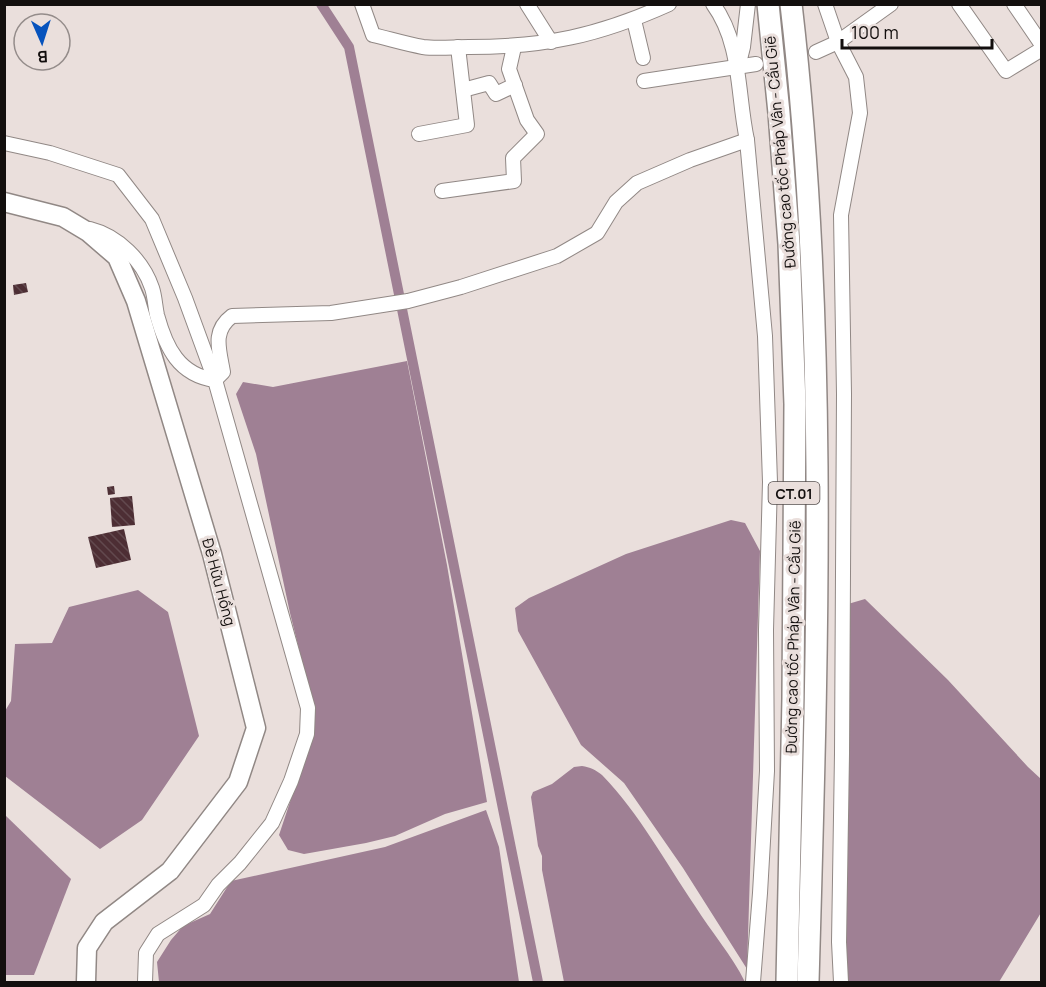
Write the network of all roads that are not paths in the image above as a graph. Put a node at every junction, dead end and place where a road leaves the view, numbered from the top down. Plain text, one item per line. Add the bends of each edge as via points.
1 (362, 4) edge
2 (527, 4) edge
3 (669, 4) edge
4 (713, 4) edge
5 (748, 4) edge
6 (768, 4) edge
7 (791, 4) edge
8 (825, 4) edge
9 (891, 4) edge
10 (959, 4) edge
11 (1014, 4) edge
12 (634, 20) junction
13 (550, 42) junction
14 (838, 42) junction
15 (1041, 45) edge
16 (458, 47) junction
17 (514, 47) junction
18 (1041, 49) edge
19 (816, 52) dead end
20 (643, 58) dead end
21 (756, 64) dead end
22 (738, 68) junction
23 (644, 81) dead end
24 (515, 85) junction
25 (463, 90) junction
26 (419, 134) dead end
27 (747, 140) junction
28 (4, 142) edge
29 (442, 191) dead end
30 (4, 202) edge
31 (82, 229) junction
32 (215, 380) junction
33 (86, 982) edge
34 (145, 982) edge
35 (753, 982) edge
36 (787, 982) edge
37 (808, 982) edge
38 (841, 982) edge

1 - 16 street via 374,35 424,47
2 - 13 street
3 - 12 street
4 - 22 street via 726,26
5 - 22 street
6 - 36 highway, Đường cao tốc Pháp Vân - Cầu Giẽ / CT.01 via 789,244 795,404
7 - 37 highway, Đường cao tốc Pháp Vân - Cầu Giẽ / CT.01 via 811,238 816,400
8 - 14 street
9 - 14 street
10 - 18 street via 1006,71
11 - 15 street
12 - 13 street
12 - 20 street
13 - 17 street
14 - 19 street
14 - 38 street via 856,77 860,112 841,215 844,394
16 - 17 street
16 - 25 street
17 - 24 street via 509,69
21 - 22 street
22 - 23 street
22 - 27 street
24 - 25 street via 496,94 489,83
24 - 29 street via 527,120 537,134 513,158 514,181
25 - 26 street via 466,125
27 - 32 street via 638,183 616,202 597,233 557,256 408,300 331,313 232,316 218,332 223,372
27 - 35 street via 765,336 770,482 767,771
28 - 32 street via 118,175 152,219
30 - 31 main road, Đê Hữu Hồng via 63,217
31 - 32 street via 92,229 114,240 141,264 176,360 200,378
31 - 33 main road, Đê Hữu Hồng via 117,257 136,301 212,554 256,728 238,783 170,871 104,922 87,948
32 - 34 street via 308,708 307,734 272,823 204,905 158,934 146,953

